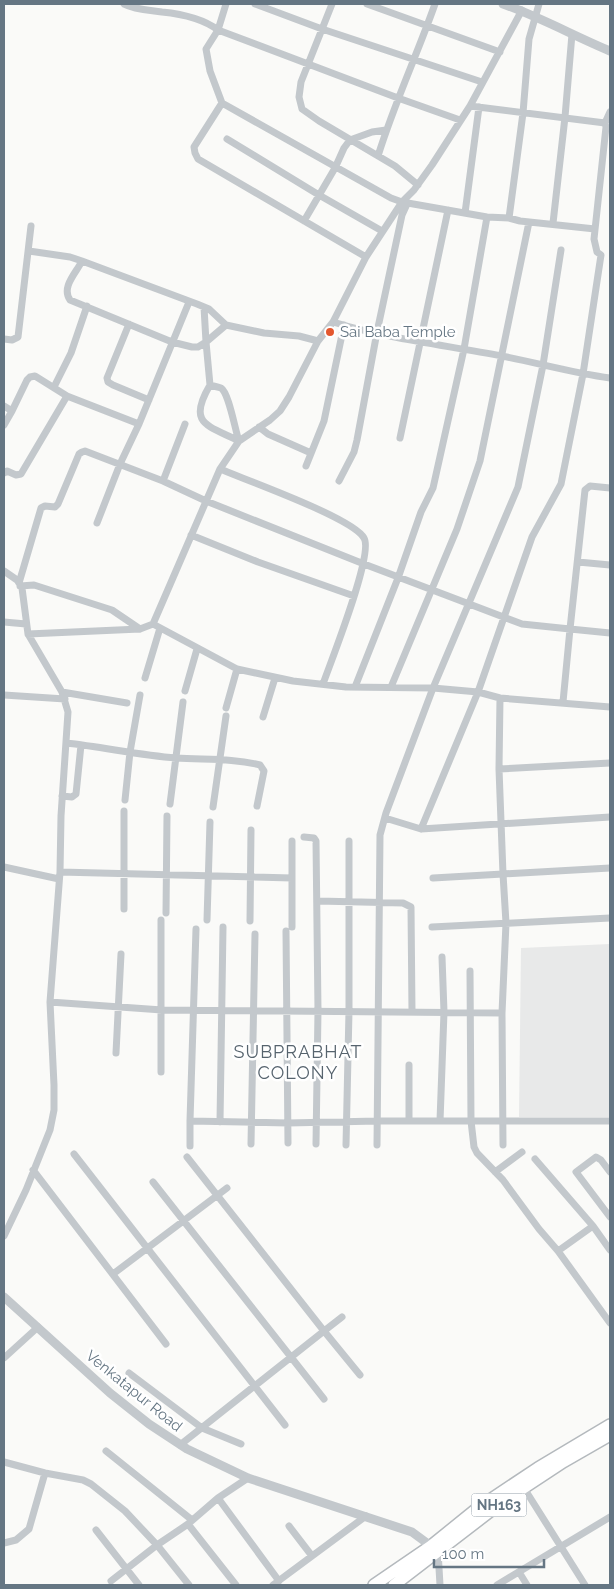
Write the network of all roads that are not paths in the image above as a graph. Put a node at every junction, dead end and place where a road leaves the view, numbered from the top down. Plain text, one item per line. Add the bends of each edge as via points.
1 (124, 4) edge
2 (226, 4) edge
3 (255, 4) edge
4 (332, 4) edge
5 (367, 4) edge
6 (434, 4) edge
7 (503, 4) edge
8 (539, 4) edge
9 (522, 10) junction
10 (535, 16) junction
11 (427, 26) junction
12 (322, 29) junction
13 (218, 30) junction
14 (572, 34) junction
15 (610, 51) edge
16 (500, 52) junction
17 (415, 60) junction
18 (308, 65) junction
19 (482, 82) junction
20 (398, 98) junction
21 (222, 103) junction
22 (470, 106) junction
23 (478, 108) junction
24 (610, 112) edge
25 (524, 113) junction
26 (565, 117) junction
27 (460, 120) junction
28 (605, 123) junction
29 (386, 130) junction
30 (228, 139) dead end
31 (350, 140) junction
32 (378, 156) junction
33 (335, 168) junction
34 (418, 184) junction
35 (319, 195) junction
36 (404, 203) junction
37 (448, 210) junction
38 (465, 213) junction
39 (487, 217) junction
40 (509, 218) junction
41 (304, 221) junction
42 (529, 222) junction
43 (553, 223) junction
44 (31, 226) dead end
45 (595, 229) junction
46 (382, 231) junction
47 (562, 250) dead end
48 (29, 251) junction
49 (366, 257) junction
50 (82, 261) junction
51 (189, 302) junction
52 (87, 306) junction
53 (204, 307) junction
54 (333, 322) junction
55 (129, 324) junction
56 (226, 325) junction
57 (344, 325) junction
58 (377, 332) junction
59 (4, 339) edge
60 (318, 341) junction
61 (172, 342) junction
62 (206, 342) junction
63 (420, 342) junction
64 (464, 349) junction
65 (502, 356) junction
66 (543, 365) junction
67 (584, 374) junction
68 (610, 378) edge
69 (210, 385) junction
70 (54, 387) junction
71 (67, 396) junction
72 (149, 400) junction
73 (4, 406) edge
74 (12, 411) junction
75 (139, 424) junction
76 (185, 424) dead end
77 (4, 425) edge
78 (259, 427) junction
79 (400, 438) dead end
80 (239, 440) junction
81 (311, 453) junction
82 (120, 464) junction
83 (306, 466) dead end
84 (220, 469) junction
85 (4, 473) edge
86 (163, 481) junction
87 (339, 481) dead end
88 (610, 488) edge
89 (206, 501) junction
90 (97, 523) dead end
91 (191, 535) junction
92 (578, 562) junction
93 (364, 564) junction
94 (610, 566) edge
95 (4, 571) edge
96 (398, 578) junction
97 (20, 584) junction
98 (433, 590) junction
99 (354, 596) junction
100 (470, 603) junction
101 (504, 616) junction
102 (4, 622) edge
103 (26, 624) junction
104 (153, 624) junction
105 (160, 628) junction
106 (140, 629) junction
107 (570, 629) junction
108 (610, 633) edge
109 (28, 634) junction
110 (197, 649) junction
111 (237, 668) junction
112 (145, 678) dead end
113 (275, 678) junction
114 (323, 684) junction
115 (355, 687) junction
116 (391, 687) junction
117 (433, 688) junction
118 (185, 691) dead end
119 (478, 692) junction
120 (140, 694) dead end
121 (4, 695) edge
122 (64, 696) junction
123 (500, 698) junction
124 (183, 702) dead end
125 (563, 702) junction
126 (127, 703) dead end
127 (610, 707) edge
128 (226, 708) dead end
129 (226, 716) dead end
130 (263, 717) dead end
131 (66, 743) junction
132 (81, 745) junction
133 (130, 752) junction
134 (176, 758) junction
135 (219, 759) junction
136 (610, 763) edge
137 (499, 769) junction
138 (62, 796) junction
139 (125, 800) dead end
140 (170, 804) dead end
141 (257, 806) dead end
142 (213, 807) dead end
143 (124, 811) dead end
144 (167, 816) dead end
145 (385, 818) junction
146 (610, 818) edge
147 (210, 822) dead end
148 (501, 824) junction
149 (421, 829) junction
150 (251, 830) dead end
151 (304, 837) dead end
152 (292, 841) dead end
153 (349, 841) dead end
154 (4, 867) edge
155 (610, 868) edge
156 (124, 873) junction
157 (166, 874) junction
158 (503, 874) junction
159 (60, 875) junction
160 (209, 875) junction
161 (251, 876) junction
162 (292, 878) junction
163 (434, 878) dead end
164 (318, 901) junction
165 (348, 902) junction
166 (380, 902) junction
167 (124, 909) dead end
168 (166, 912) dead end
169 (610, 918) edge
170 (161, 920) dead end
171 (207, 920) dead end
172 (250, 921) dead end
173 (506, 923) junction
174 (223, 927) dead end
175 (432, 927) dead end
176 (196, 929) dead end
177 (255, 934) dead end
178 (121, 954) dead end
179 (442, 957) dead end
180 (470, 971) dead end
181 (50, 1002) junction
182 (118, 1008) junction
183 (162, 1010) junction
184 (192, 1010) junction
185 (222, 1010) junction
186 (253, 1011) junction
187 (318, 1011) junction
188 (349, 1011) junction
189 (380, 1011) junction
190 (287, 1012) junction
191 (412, 1012) junction
192 (444, 1012) junction
193 (470, 1013) junction
194 (502, 1013) junction
195 (116, 1053) dead end
196 (409, 1065) dead end
197 (161, 1072) dead end
198 (190, 1121) junction
199 (377, 1121) junction
200 (409, 1121) junction
201 (440, 1121) junction
202 (503, 1121) junction
203 (610, 1121) edge
204 (220, 1122) junction
205 (347, 1122) junction
206 (472, 1122) junction
207 (253, 1123) junction
208 (288, 1123) junction
209 (316, 1123) junction
210 (288, 1143) dead end
211 (252, 1144) dead end
212 (316, 1144) dead end
213 (346, 1145) dead end
214 (377, 1145) dead end
215 (190, 1146) dead end
216 (503, 1146) dead end
217 (522, 1152) dead end
218 (74, 1154) dead end
219 (187, 1157) dead end
220 (535, 1159) dead end
221 (33, 1170) junction
222 (495, 1172) junction
223 (610, 1172) edge
224 (153, 1182) dead end
225 (227, 1188) dead end
226 (218, 1194) junction
227 (610, 1217) edge
228 (183, 1221) junction
229 (593, 1226) junction
230 (4, 1236) edge
231 (148, 1247) junction
232 (610, 1250) edge
233 (558, 1251) junction
234 (113, 1274) junction
235 (4, 1296) edge
236 (342, 1317) dead end
237 (610, 1323) edge
238 (38, 1328) junction
239 (324, 1332) junction
240 (166, 1344) dead end
241 (4, 1358) edge
242 (291, 1358) junction
243 (129, 1373) dead end
244 (360, 1375) dead end
245 (256, 1386) junction
246 (324, 1399) dead end
247 (286, 1424) dead end
248 (610, 1425) edge
249 (202, 1428) junction
250 (610, 1435) edge
251 (241, 1444) dead end
252 (180, 1445) junction
253 (106, 1451) dead end
254 (4, 1464) edge
255 (45, 1473) junction
256 (248, 1478) junction
257 (524, 1488) junction
258 (218, 1498) junction
259 (366, 1516) junction
260 (608, 1519) edge
261 (190, 1522) junction
262 (289, 1526) dead end
263 (610, 1529) edge
264 (96, 1530) dead end
265 (4, 1543) edge
266 (157, 1545) junction
267 (561, 1548) junction
268 (435, 1549) junction
269 (312, 1556) junction
270 (127, 1568) junction
271 (519, 1572) junction
272 (111, 1582) dead end
273 (276, 1583) edge
274 (140, 1585) edge
275 (189, 1585) edge
276 (236, 1585) edge
277 (374, 1585) edge
278 (394, 1585) edge
279 (440, 1585) edge
280 (497, 1585) edge
281 (527, 1585) edge
282 (585, 1585) edge

1 - 13 street via 194,18
2 - 13 street
3 - 12 street
4 - 12 street
5 - 11 street
6 - 11 street
7 - 9 street
8 - 10 street
9 - 10 street
9 - 16 street
10 - 14 street
10 - 25 street via 529,39
11 - 16 street
11 - 17 street
12 - 17 street
12 - 18 street
13 - 18 street
13 - 21 street via 206,49
14 - 15 street
14 - 26 street
16 - 19 street
17 - 19 street
17 - 20 street
18 - 20 street
18 - 31 street via 301,82 299,97 302,109
19 - 22 street
20 - 27 street
20 - 29 street
21 - 33 street
21 - 41 street via 194,147 198,159
22 - 23 street
22 - 27 street
23 - 25 street
23 - 38 street
24 - 28 street
25 - 26 street
25 - 40 street
26 - 28 street
26 - 43 street
27 - 34 street
28 - 45 street
29 - 31 street
29 - 32 street
30 - 35 street
31 - 32 street
31 - 33 street
32 - 34 street
33 - 35 street
33 - 36 street
34 - 36 street
35 - 41 street
35 - 46 street
36 - 37 street
36 - 46 street
36 - 58 street
37 - 38 street
37 - 63 street
38 - 39 street
39 - 40 street
39 - 64 street
40 - 42 street
41 - 49 street
42 - 43 street
42 - 65 street
43 - 45 street
44 - 48 street
45 - 67 street via 595,248 601,255
46 - 49 street
47 - 66 street
48 - 50 street
48 - 59 street via 18,336 12,340
49 - 54 street
50 - 51 street
50 - 52 street via 66,291 70,300
51 - 53 street
51 - 61 street
52 - 55 street
52 - 70 street via 71,352
53 - 56 street
53 - 62 street
54 - 57 street
54 - 60 street
55 - 61 street
55 - 72 street via 108,382
56 - 60 street
56 - 62 street
57 - 58 street
57 - 81 street via 324,422
58 - 63 street
58 - 87 street via 354,452
60 - 78 street via 285,404
61 - 62 street via 198,347
61 - 72 street
62 - 69 street
63 - 64 street
63 - 79 street
64 - 65 street
64 - 96 street via 433,488
65 - 66 street
65 - 98 street via 480,461
66 - 67 street
66 - 100 street via 518,487
67 - 68 street
67 - 101 street via 561,484 532,537
69 - 80 street via 222,389 228,396
69 - 80 street via 200,401 201,419
70 - 71 street
70 - 74 street via 35,376 30,377
71 - 75 street
71 - 85 street via 21,474
72 - 75 street
73 - 74 street
74 - 77 street
75 - 82 street
76 - 86 street
78 - 80 street
78 - 81 street
80 - 84 street
81 - 83 street
82 - 86 street
82 - 90 street
82 - 97 street via 80,453 58,504 41,508
84 - 89 street
84 - 93 street via 326,512 348,525 364,537
86 - 89 street
88 - 92 street via 590,486 586,490
89 - 91 street
89 - 93 street
91 - 99 street
91 - 104 street
92 - 94 street
92 - 107 street
93 - 96 street
93 - 99 street
95 - 97 street
96 - 98 street
96 - 115 street
97 - 103 street
97 - 106 street via 34,584 112,610
98 - 100 street
98 - 116 street
99 - 114 street
100 - 101 street
100 - 117 street
101 - 107 street via 522,624
101 - 119 street
102 - 103 street
103 - 109 street
104 - 105 street
104 - 106 street
105 - 110 street
105 - 112 street
106 - 109 street
107 - 108 street
107 - 125 street
109 - 122 street
110 - 111 street
110 - 118 street
111 - 113 street
111 - 128 street
113 - 114 street
113 - 130 street
114 - 115 street
115 - 116 street
116 - 117 street
117 - 119 street
117 - 145 street
119 - 123 street
119 - 149 street
120 - 133 street
121 - 122 street
122 - 126 street
122 - 131 street via 68,712
123 - 125 street
123 - 137 street
124 - 134 street
125 - 127 street
129 - 135 street
131 - 132 street
131 - 138 street
132 - 133 street
132 - 138 street via 76,794 72,798
133 - 134 street
133 - 139 street
134 - 135 street
134 - 140 street
135 - 141 street via 250,762 263,768
135 - 142 street
136 - 137 street
137 - 148 street
138 - 159 street
143 - 156 street
144 - 157 street
145 - 149 street
145 - 166 street via 380,837
146 - 148 street
147 - 160 street
148 - 149 street
148 - 158 street
150 - 161 street
151 - 164 street via 316,841
152 - 162 street
153 - 165 street
154 - 159 street
155 - 158 street
156 - 157 street
156 - 159 street
156 - 167 street
157 - 160 street
157 - 168 street
158 - 163 street
158 - 173 street
159 - 181 street
160 - 161 street
160 - 171 street
161 - 162 street
161 - 172 street
162 - 190 street
164 - 165 street
164 - 187 street
165 - 166 street
165 - 188 street
166 - 189 street
166 - 191 street via 403,903 411,907
169 - 173 street
170 - 183 street
173 - 175 street
173 - 194 street
174 - 185 street
176 - 184 street
177 - 186 street
178 - 182 street
179 - 192 street
180 - 193 street
181 - 182 street
181 - 221 street via 54,1110 50,1130
182 - 183 street
182 - 195 street
183 - 184 street
183 - 197 street
184 - 185 street
184 - 198 street
185 - 186 street
185 - 204 street
186 - 190 street
186 - 207 street
187 - 188 street
187 - 190 street
187 - 209 street
188 - 189 street
188 - 205 street
189 - 191 street
189 - 199 street
190 - 208 street
191 - 192 street
192 - 193 street
192 - 201 street
193 - 194 street
193 - 206 street
194 - 202 street
196 - 200 street
198 - 204 street
198 - 215 street
199 - 200 street
199 - 205 street
199 - 214 street
200 - 201 street
201 - 206 street
202 - 203 street
202 - 206 street
202 - 216 street
204 - 207 street
205 - 209 street
205 - 213 street
206 - 222 street via 474,1147
207 - 208 street
207 - 211 street
208 - 209 street
208 - 210 street
209 - 212 street
217 - 222 street
218 - 231 street
219 - 226 street
220 - 229 street
221 - 230 street
221 - 234 street
222 - 233 street
223 - 227 street via 596,1157 576,1172
224 - 228 street
225 - 226 street
226 - 228 street
226 - 239 street
228 - 231 street
228 - 242 street
229 - 232 street
229 - 233 street
231 - 234 street
231 - 245 street
233 - 237 street
234 - 240 street
235 - 238 street, Venkatapur Road
236 - 239 street
238 - 241 street
238 - 252 street, Venkatapur Road via 110,1392
239 - 242 street
239 - 244 street
242 - 245 street
242 - 246 street
243 - 249 street
245 - 247 street
245 - 249 street
248 - 268 highway, NH163 via 478,1508
249 - 251 street
249 - 252 street
250 - 257 highway, NH163
252 - 256 street, Venkatapur Road
253 - 261 street
254 - 255 street
255 - 265 street via 29,1530 16,1540
255 - 266 street via 91,1484 125,1511
256 - 258 street
256 - 259 street, Venkatapur Road
257 - 267 street
257 - 268 highway, NH163
258 - 261 street
258 - 273 street
259 - 268 street, Venkatapur Road via 412,1532
259 - 269 street
260 - 263 street
260 - 267 street
261 - 266 street
261 - 276 street
262 - 269 street
264 - 270 street
266 - 270 street
266 - 275 street
267 - 271 street
267 - 282 street
268 - 277 highway, NH163
268 - 278 highway, NH163
268 - 279 street
269 - 273 street
270 - 272 street
270 - 274 street
271 - 280 street
271 - 281 street

